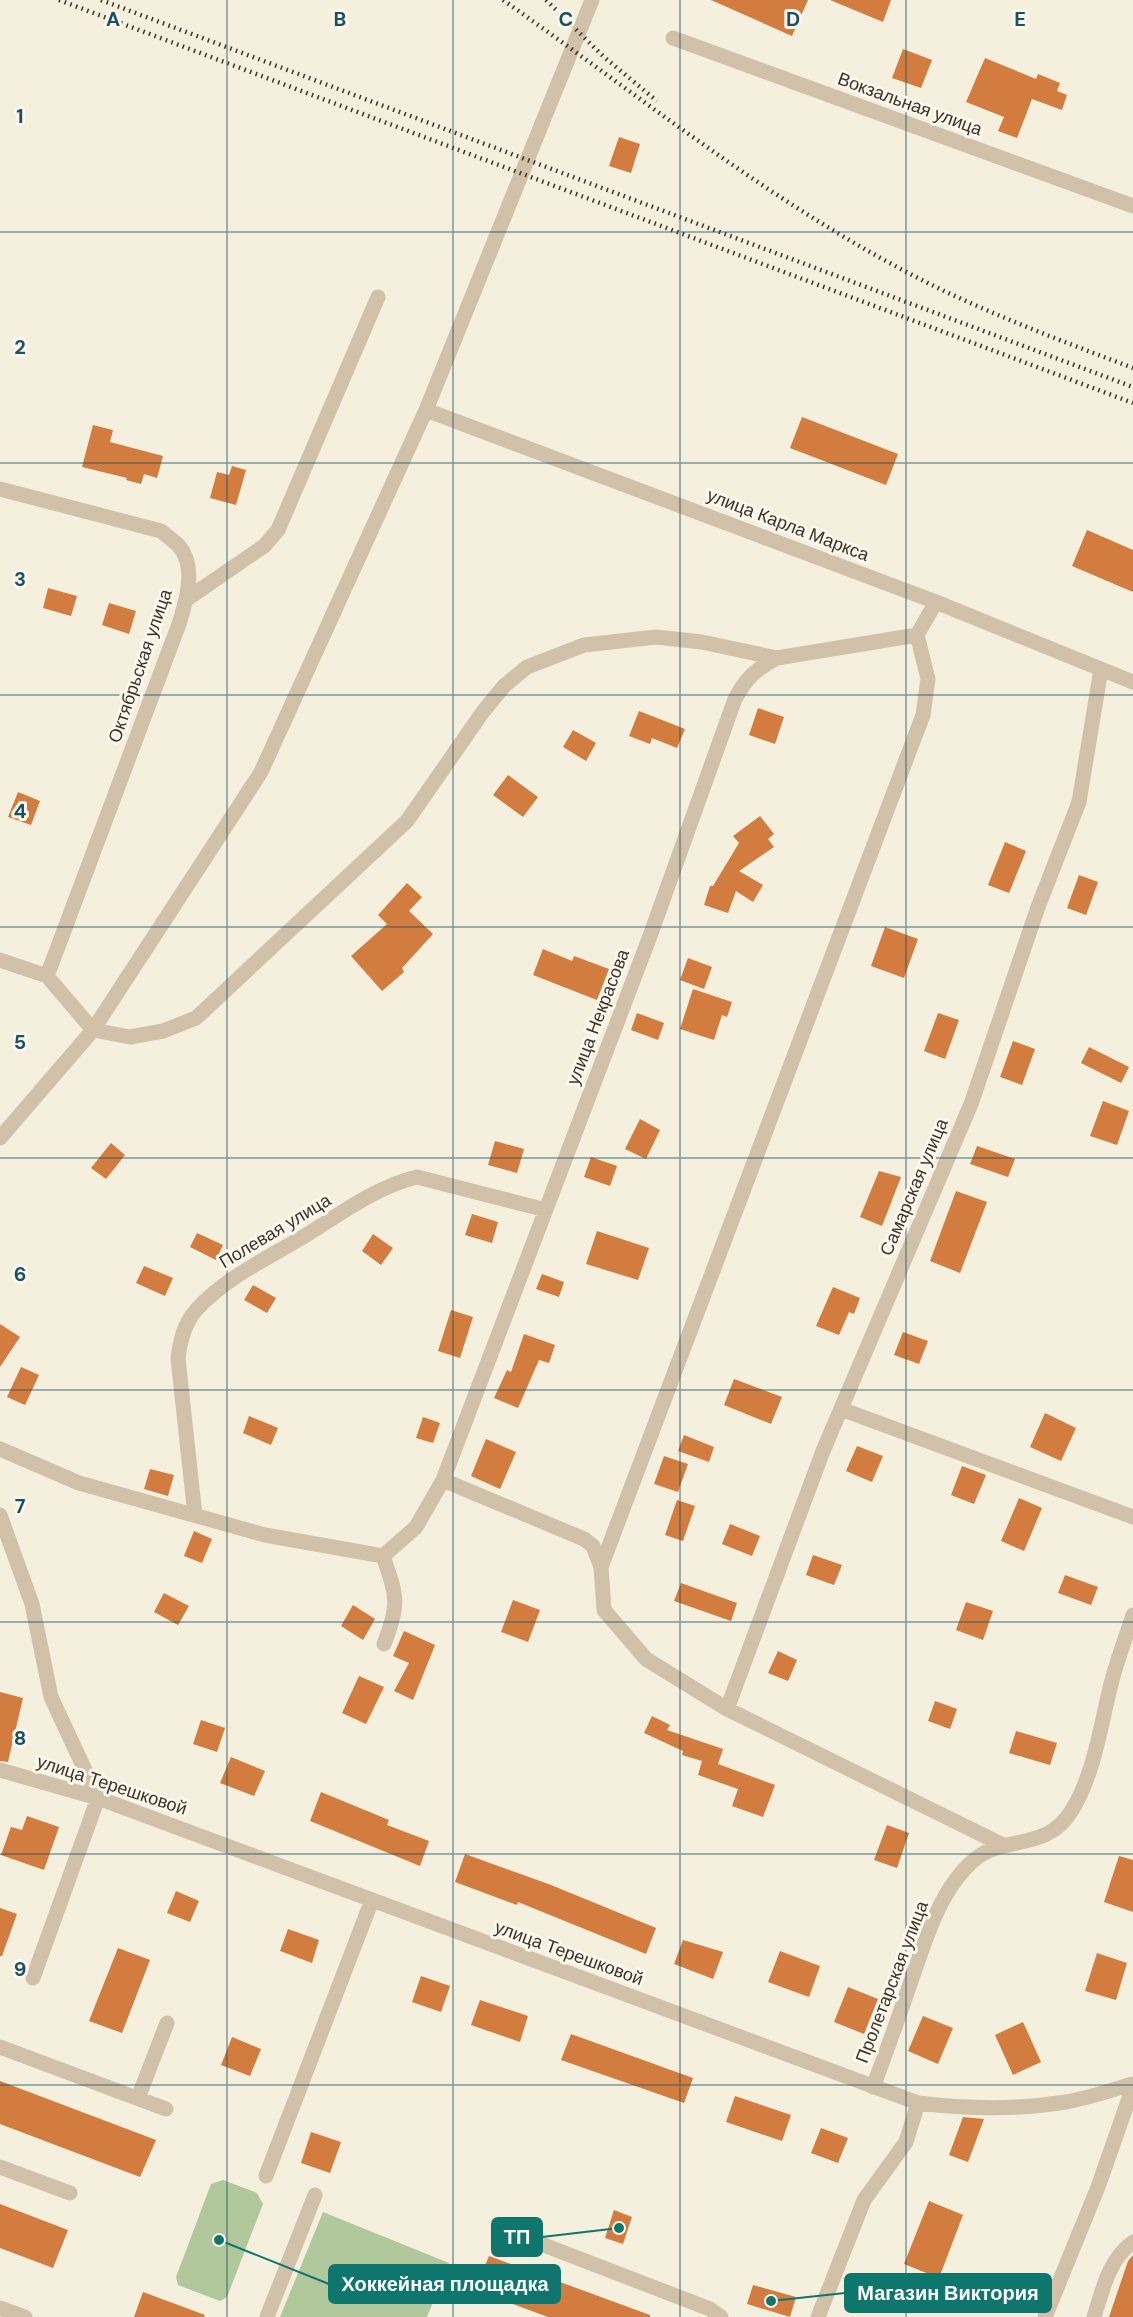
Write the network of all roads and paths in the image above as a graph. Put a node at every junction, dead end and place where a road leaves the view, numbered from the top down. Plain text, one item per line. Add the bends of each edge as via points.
1 (592, 0) edge
2 (673, 38) dead end
3 (1133, 206) edge
4 (378, 297) dead end
5 (426, 410) junction
6 (0, 489) edge
7 (187, 599) junction
8 (936, 602) junction
9 (917, 635) junction
10 (777, 658) junction
11 (1101, 669) junction
12 (1133, 682) edge
13 (0, 960) edge
14 (47, 976) junction
15 (93, 1029) junction
16 (0, 1138) edge
17 (546, 1210) junction
18 (841, 1409) junction
19 (0, 1449) edge
20 (443, 1480) junction
21 (0, 1515) edge
22 (195, 1515) junction
23 (1133, 1517) edge
24 (383, 1556) junction
25 (601, 1567) junction
26 (1133, 1615) edge
27 (384, 1644) dead end
28 (727, 1709) junction
29 (0, 1770) edge
30 (99, 1798) junction
31 (1003, 1845) junction
32 (372, 1900) junction
33 (33, 1978) dead end
34 (167, 2023) dead end
35 (0, 2047) edge
36 (1133, 2086) edge
37 (873, 2087) junction
38 (138, 2098) junction
39 (918, 2103) junction
40 (166, 2109) dead end
41 (0, 2167) edge
42 (266, 2176) dead end
43 (70, 2193) dead end
44 (315, 2195) dead end
45 (502, 2229) dead end
46 (1133, 2242) edge
47 (0, 2307) edge
48 (25, 2317) edge
49 (267, 2317) edge
50 (721, 2317) edge
51 (818, 2317) edge
52 (1046, 2317) edge
53 (1094, 2317) edge

1 - 5 street
2 - 3 street, Вокзальная улица
4 - 7 street via 278,530 264,546
5 - 8 street, улица Карла Маркса
5 - 15 street via 261,772
6 - 7 street, Октябрьская улица via 161,531 181,548 188,572
7 - 14 street, Октябрьская улица
8 - 9 street
8 - 11 street, улица Карла Маркса
9 - 10 street, улица Некрасова
9 - 25 street via 928,679 923,715
10 - 15 street via 656,637 584,645 527,667 504,686 482,713 408,821 195,1018 164,1031 130,1037
10 - 17 street, улица Некрасова via 756,669 735,699
11 - 12 street, улица Карла Маркса
11 - 18 street, Самарская улица via 1079,802 970,1104
13 - 14 street
14 - 15 street
15 - 16 street
17 - 20 street, улица Некрасова
17 - 22 street, Полевая улица via 417,1177 387,1187 230,1279 195,1310 182,1334 178,1359
18 - 23 street
18 - 28 street, Самарская улица
19 - 22 street via 79,1483
20 - 24 street, улица Некрасова via 416,1527
20 - 25 street via 584,1539 593,1546
21 - 30 street via 32,1604 51,1697
22 - 24 street via 265,1534
24 - 27 street via 396,1593 396,1614
25 - 28 street via 604,1610 646,1659
26 - 31 street, Пролетарская улица via 1092,1760 1071,1813 1043,1836 1023,1844
28 - 31 street
29 - 30 street, улица Терешковой
30 - 32 street, улица Терешковой
30 - 33 street
31 - 37 street, Пролетарская улица via 975,1859 960,1873 945,1897
32 - 37 street, улица Терешковой
32 - 42 street
34 - 38 street
35 - 38 street
36 - 39 street, улица Терешковой via 1068,2102 1006,2109
36 - 52 street
37 - 39 street, улица Терешковой
38 - 40 street
39 - 51 street via 906,2142 864,2200
41 - 43 street
44 - 49 street
45 - 50 street via 710,2309
46 - 53 street via 1115,2259
47 - 48 street

